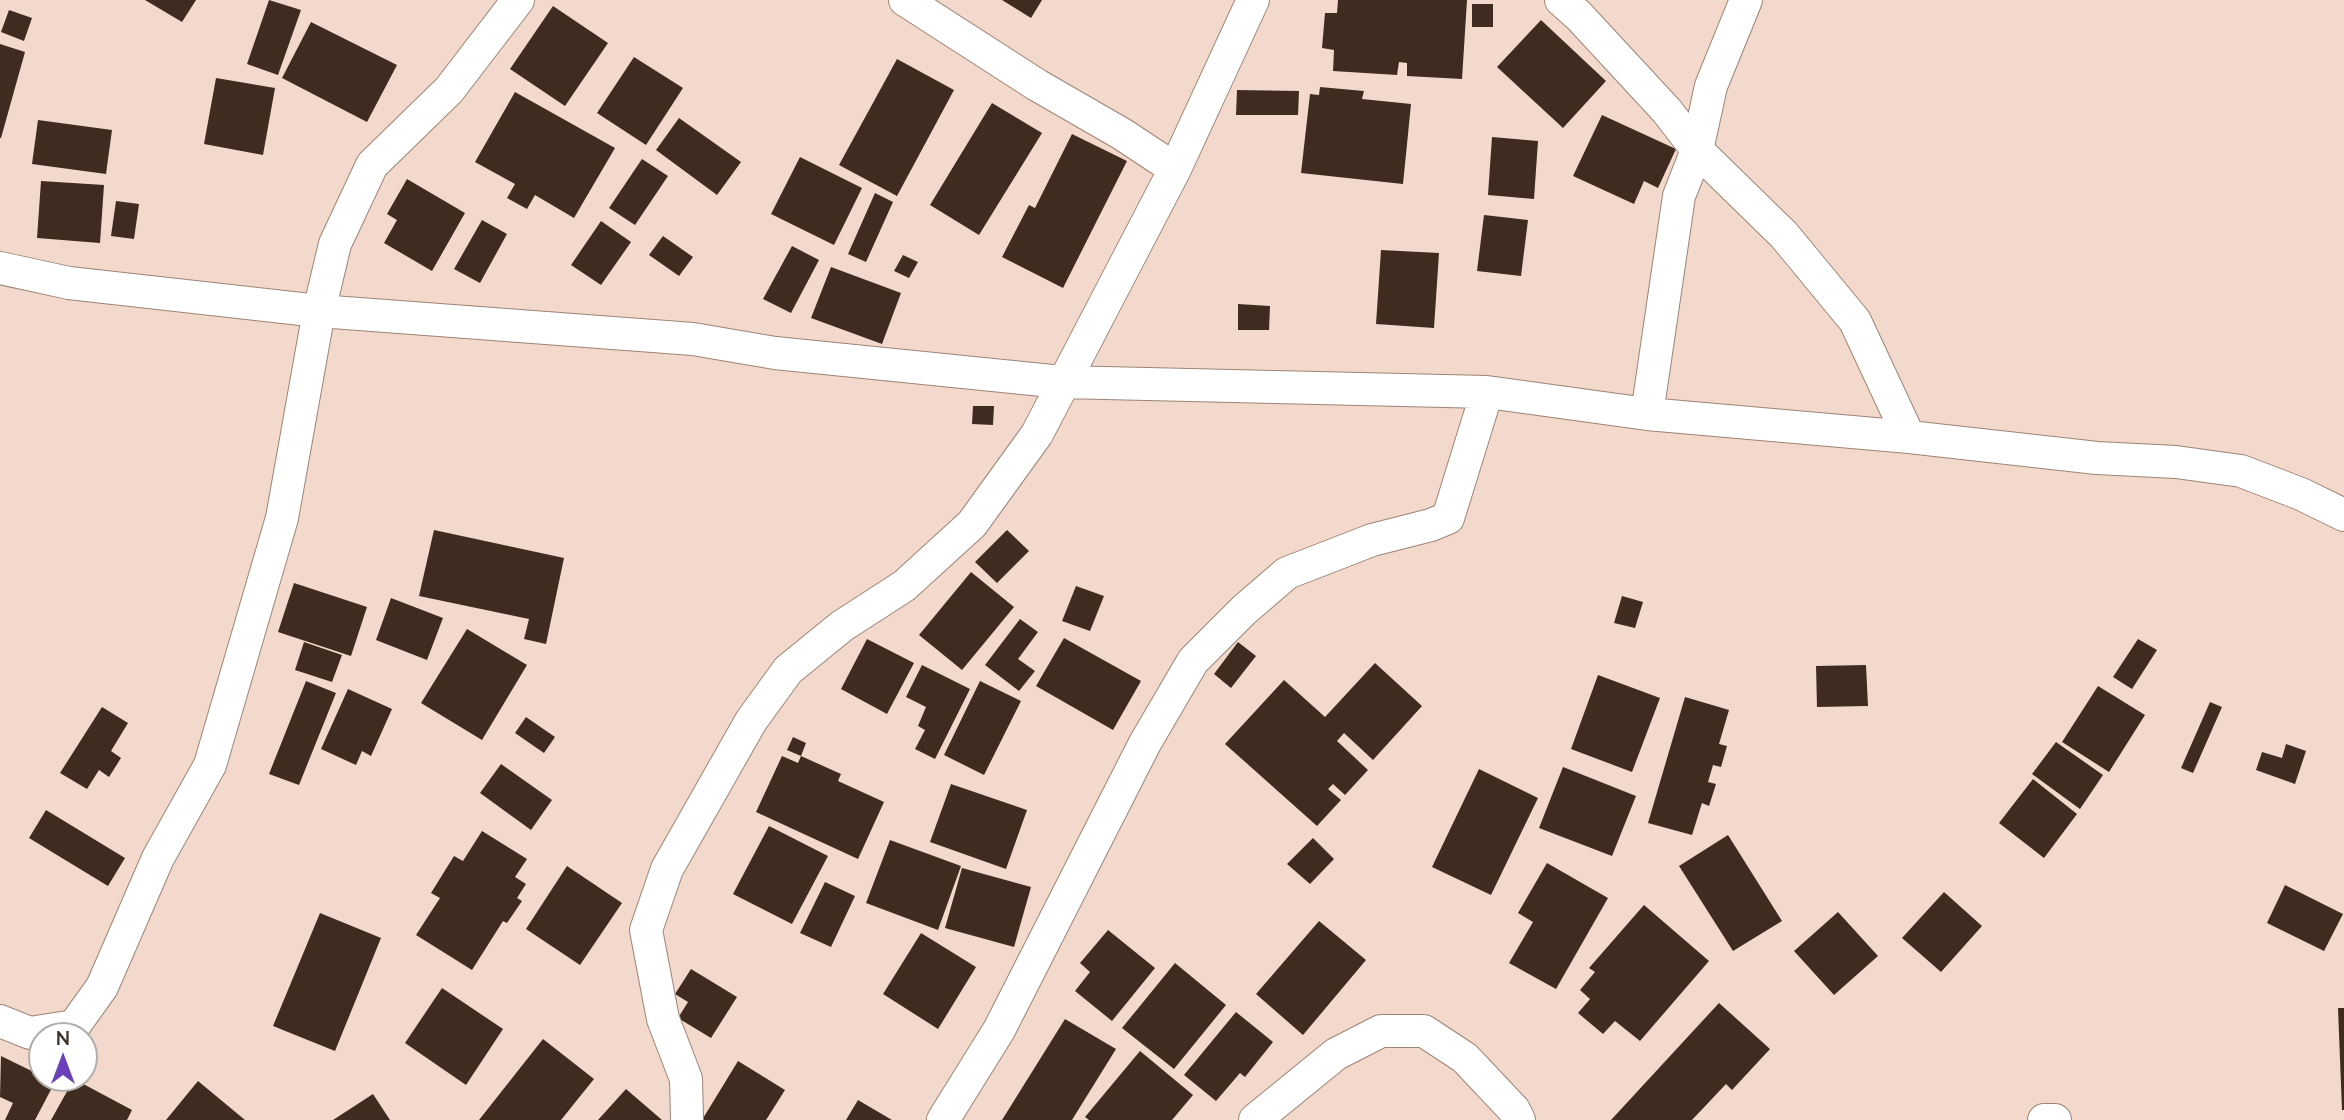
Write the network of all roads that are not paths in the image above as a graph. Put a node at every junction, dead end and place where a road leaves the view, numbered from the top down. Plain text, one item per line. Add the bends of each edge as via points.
1 (518, 0) edge
2 (905, 0) edge
3 (1253, 0) edge
4 (1560, 0) edge
5 (1746, 0) edge
6 (1697, 150) junction
7 (1175, 169) junction
8 (0, 268) edge
9 (319, 311) junction
10 (1062, 382) junction
11 (1487, 392) junction
12 (1647, 414) junction
13 (1909, 437) junction
14 (2343, 512) edge
15 (0, 1021) edge
16 (687, 1120) edge
17 (943, 1120) edge
18 (1255, 1120) edge
19 (1520, 1120) edge
20 (2044, 1120) edge
21 (2055, 1120) edge

1 - 9 street via 449,90 372,166 335,244
2 - 7 street
3 - 7 street
4 - 6 street via 1667,111
5 - 6 street via 1711,86
6 - 12 street via 1679,196
6 - 13 street via 1784,235 1856,321
7 - 10 street
8 - 9 street via 69,283
9 - 10 street via 693,339 775,353
9 - 15 street via 282,518 210,765 158,858 102,988 74,1026 30,1033
10 - 11 street
10 - 16 street via 1037,434 972,524 904,586 842,626 788,670 751,721 667,869 646,930 663,1019 686,1079
11 - 12 street
11 - 17 street via 1448,518 1287,573 1193,662 1145,743 999,1030
12 - 13 street
13 - 14 street via 2241,471
18 - 19 street via 1336,1054 1381,1031 1424,1031 1465,1058
20 - 21 street

